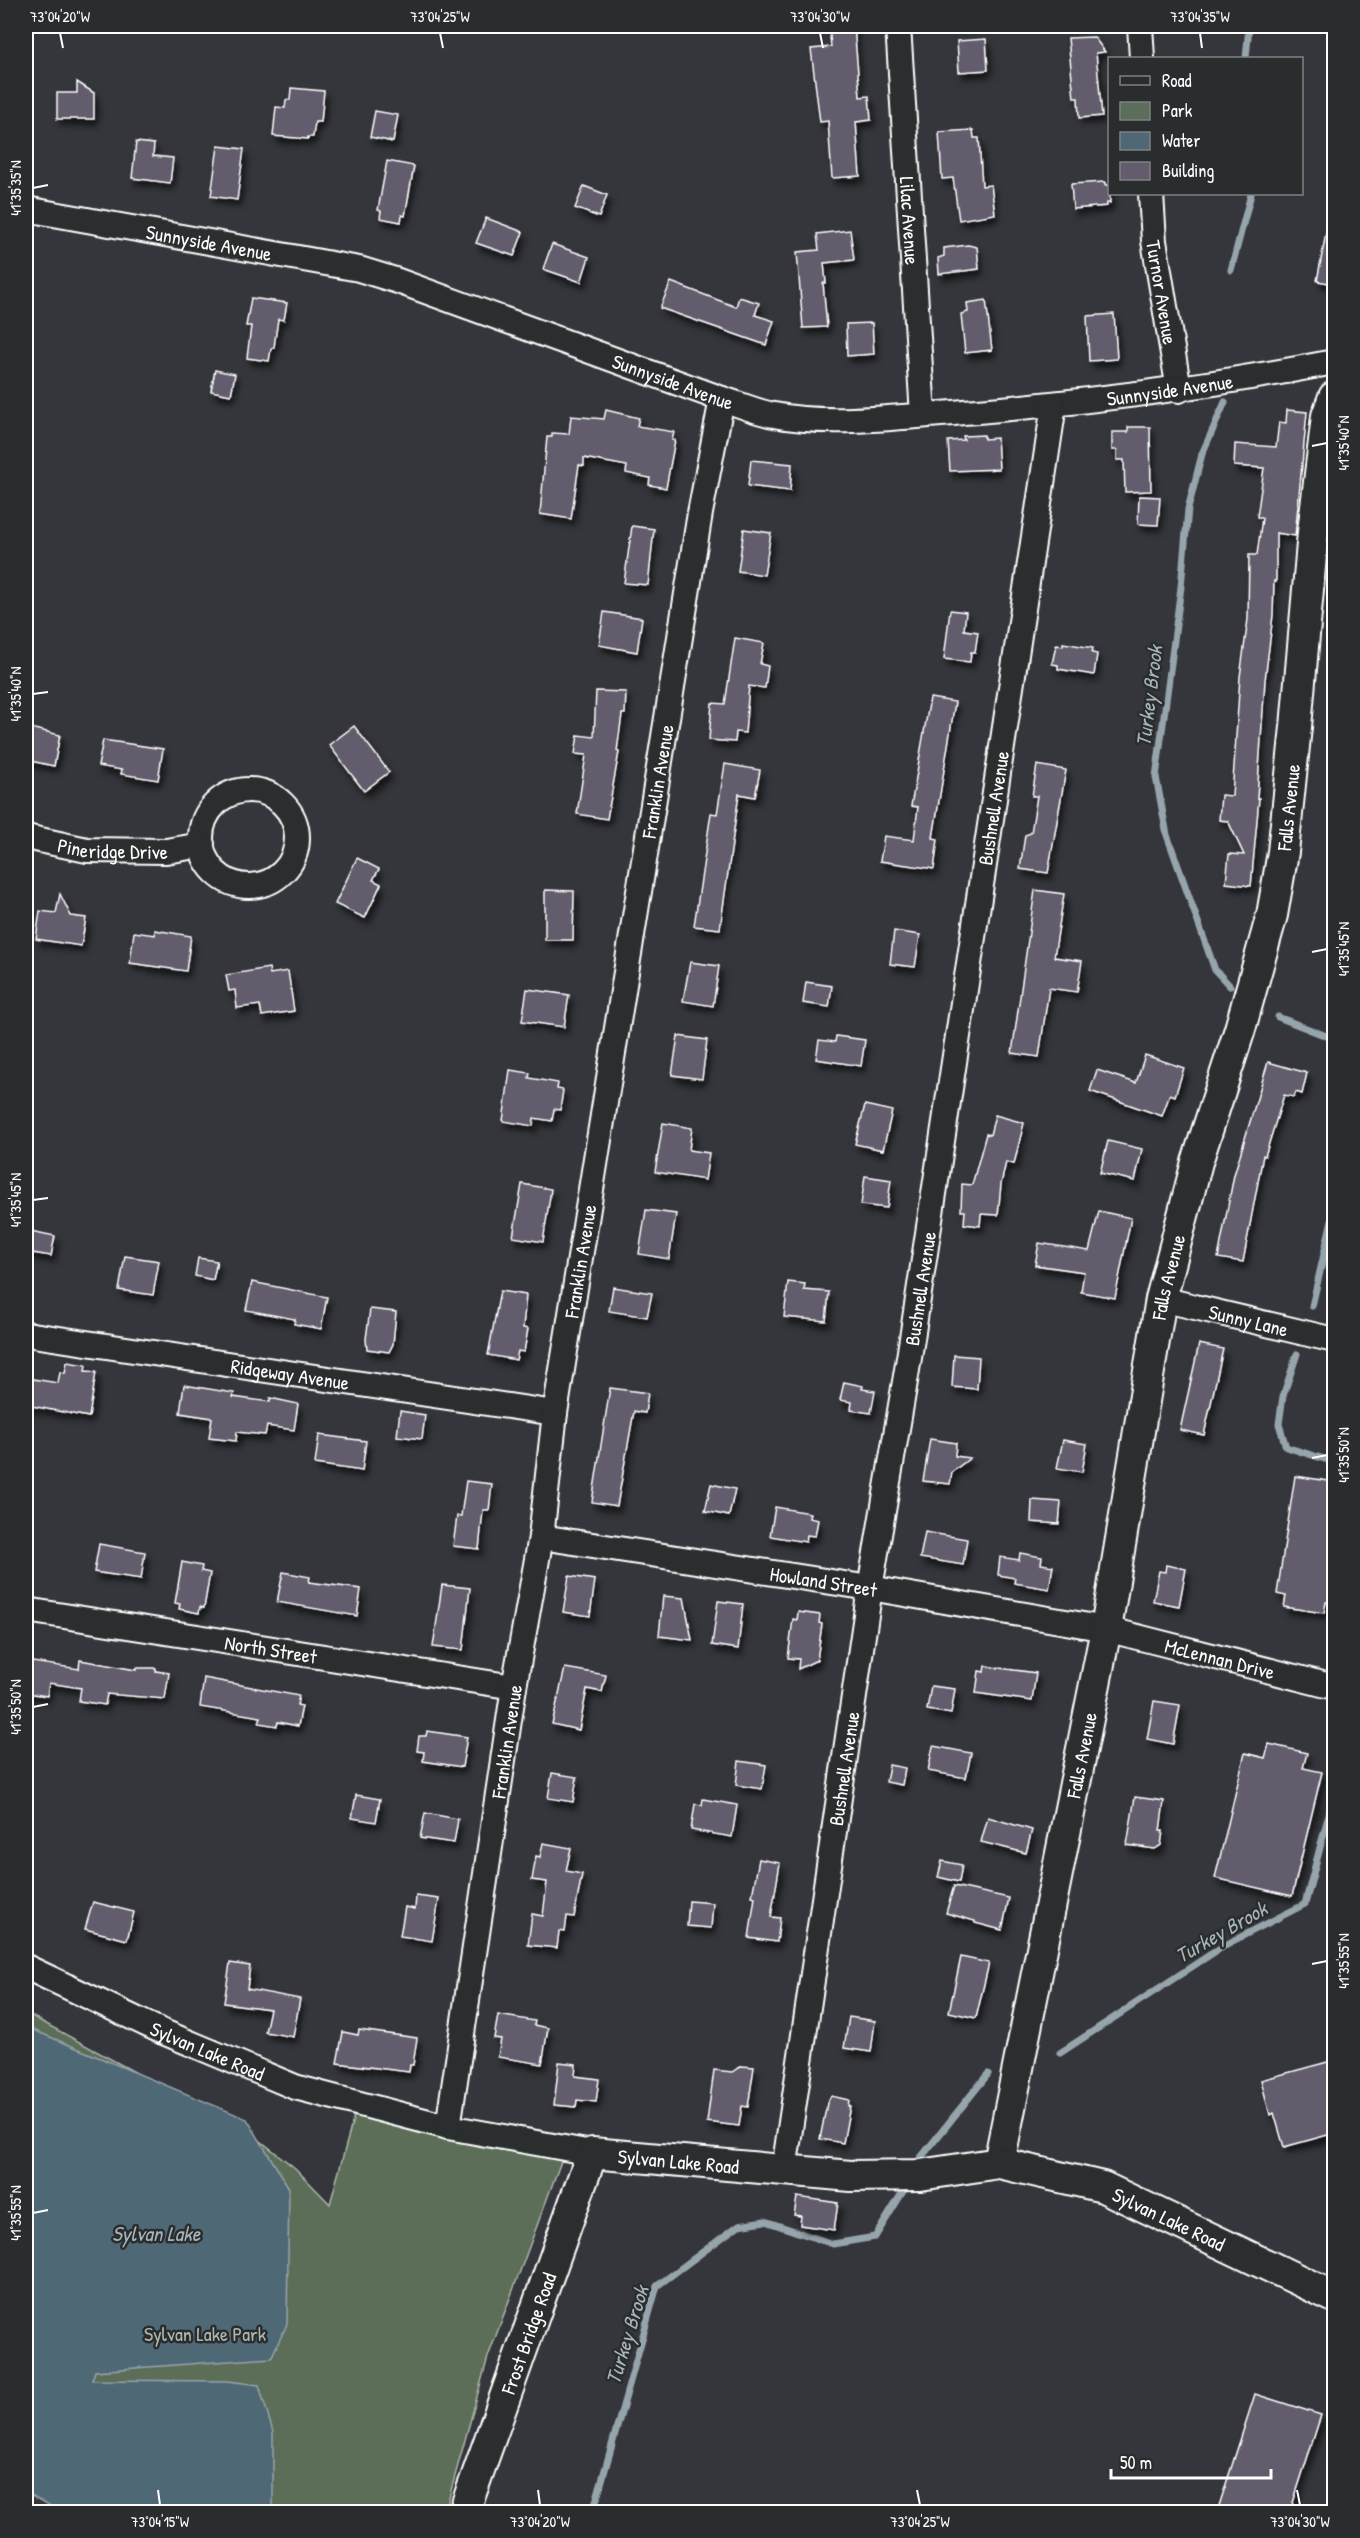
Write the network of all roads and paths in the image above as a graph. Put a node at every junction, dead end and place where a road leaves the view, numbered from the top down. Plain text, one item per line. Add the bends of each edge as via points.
1 (898, 26) edge
2 (1140, 26) edge
3 (1142, 57) edge
4 (1151, 195) edge
5 (26, 209) edge
6 (1335, 362) edge
7 (1179, 390) junction
8 (1335, 397) edge
9 (722, 399) junction
10 (1054, 405) junction
11 (923, 415) junction
12 (26, 837) edge
13 (202, 845) dead end
14 (1161, 1299) junction
15 (26, 1334) edge
16 (1335, 1340) edge
17 (555, 1413) junction
18 (541, 1537) junction
19 (870, 1588) junction
20 (26, 1610) edge
21 (1106, 1629) junction
22 (1328, 1685) edge
23 (514, 1686) junction
24 (26, 1966) edge
25 (448, 2127) junction
26 (592, 2153) junction
27 (999, 2163) junction
28 (784, 2170) junction
29 (1335, 2297) edge
30 (464, 2512) edge

1 - 11 street, Lilac Avenue
2 - 3 street
4 - 7 street, Turnor Avenue via 1154,241
5 - 9 street, Sunnyside Avenue via 359,269
6 - 7 street, Sunnyside Avenue
7 - 10 street, Sunnyside Avenue
8 - 14 main road, Falls Avenue via 1327,416 1289,795 1272,915 1197,1162
9 - 11 street, Sunnyside Avenue via 774,415 808,418
9 - 17 street, Franklin Avenue via 696,537
10 - 11 street, Sunnyside Avenue
10 - 19 street, Bushnell Avenue via 909,1358
12 - 13 street, Pineridge Drive via 87,850 166,851
14 - 16 street, Sunny Lane
14 - 21 main road, Falls Avenue
15 - 17 street, Ridgeway Avenue
17 - 18 street, Franklin Avenue
18 - 19 street, Howland Street
18 - 23 street, Franklin Avenue
19 - 21 street, Howland Street
19 - 28 street, Bushnell Avenue
20 - 23 street, North Street
21 - 22 street, McLennan Drive
21 - 27 main road, Falls Avenue
23 - 25 street, Franklin Avenue
24 - 25 street, Sylvan Lake Road via 161,2031 295,2087
25 - 26 street, Sylvan Lake Road
26 - 28 main road, Sylvan Lake Road
26 - 30 main road, Frost Bridge Road
27 - 28 main road, Sylvan Lake Road via 920,2175 851,2176
27 - 29 main road, Sylvan Lake Road via 1103,2187

